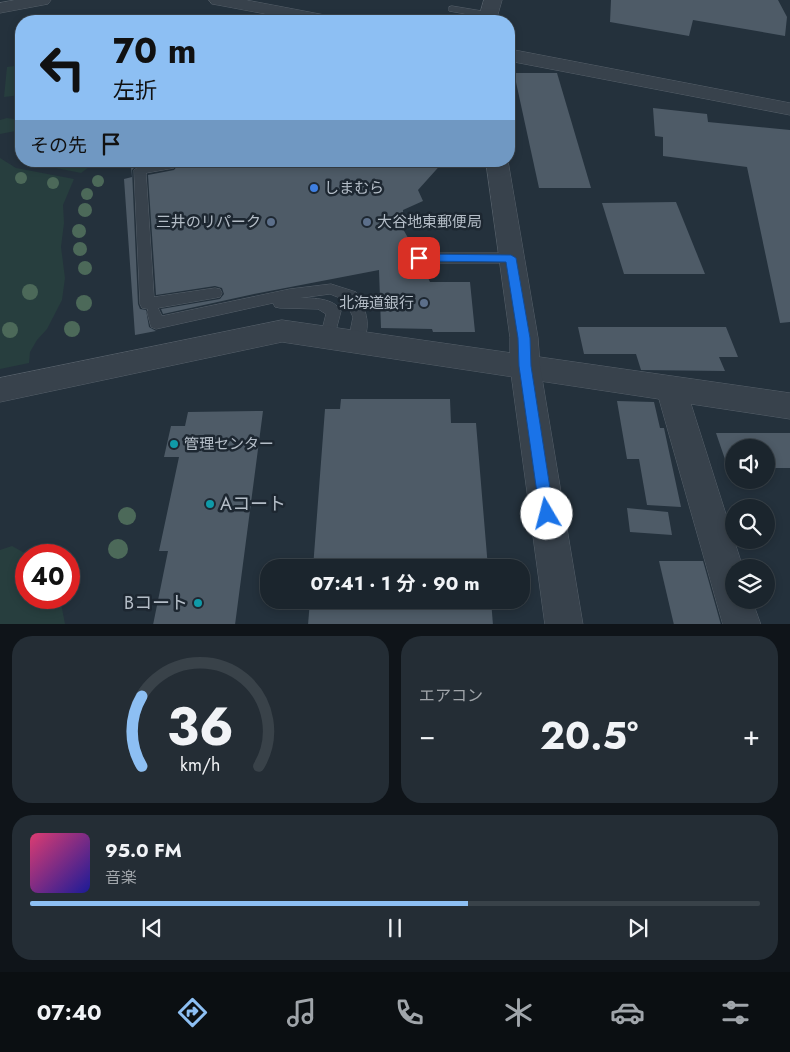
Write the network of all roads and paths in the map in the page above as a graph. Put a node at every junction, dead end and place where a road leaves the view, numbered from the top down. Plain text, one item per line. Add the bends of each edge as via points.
1 (42, 0) edge
2 (218, 0) edge
3 (0, 8) edge
4 (452, 9) dead end
5 (489, 12) edge
6 (298, 15) edge
7 (515, 57) edge
8 (790, 109) edge
9 (158, 167) edge
10 (498, 167) edge
11 (419, 258) dead end
12 (511, 258) junction
13 (216, 293) dead end
14 (256, 303) junction
15 (154, 312) dead end
16 (328, 338) junction
17 (356, 342) junction
18 (525, 366) junction
19 (671, 388) junction
20 (0, 390) edge
21 (790, 406) edge
22 (725, 569) edge
23 (737, 609) edge
24 (564, 624) edge
25 (742, 624) edge

1 - 3 street
2 - 6 street
4 - 5 lane
7 - 8 street
9 - 13 lane via 140,170 150,265 147,304
10 - 12 street
11 - 12 lane
12 - 18 street via 524,338
14 - 15 lane via 156,323
14 - 16 lane via 320,304 334,311
14 - 17 lane via 290,294 331,289 350,296 361,317
16 - 17 street
16 - 20 street via 282,332
17 - 18 street
18 - 19 street
18 - 24 street
19 - 21 street
19 - 22 street
23 - 25 street

